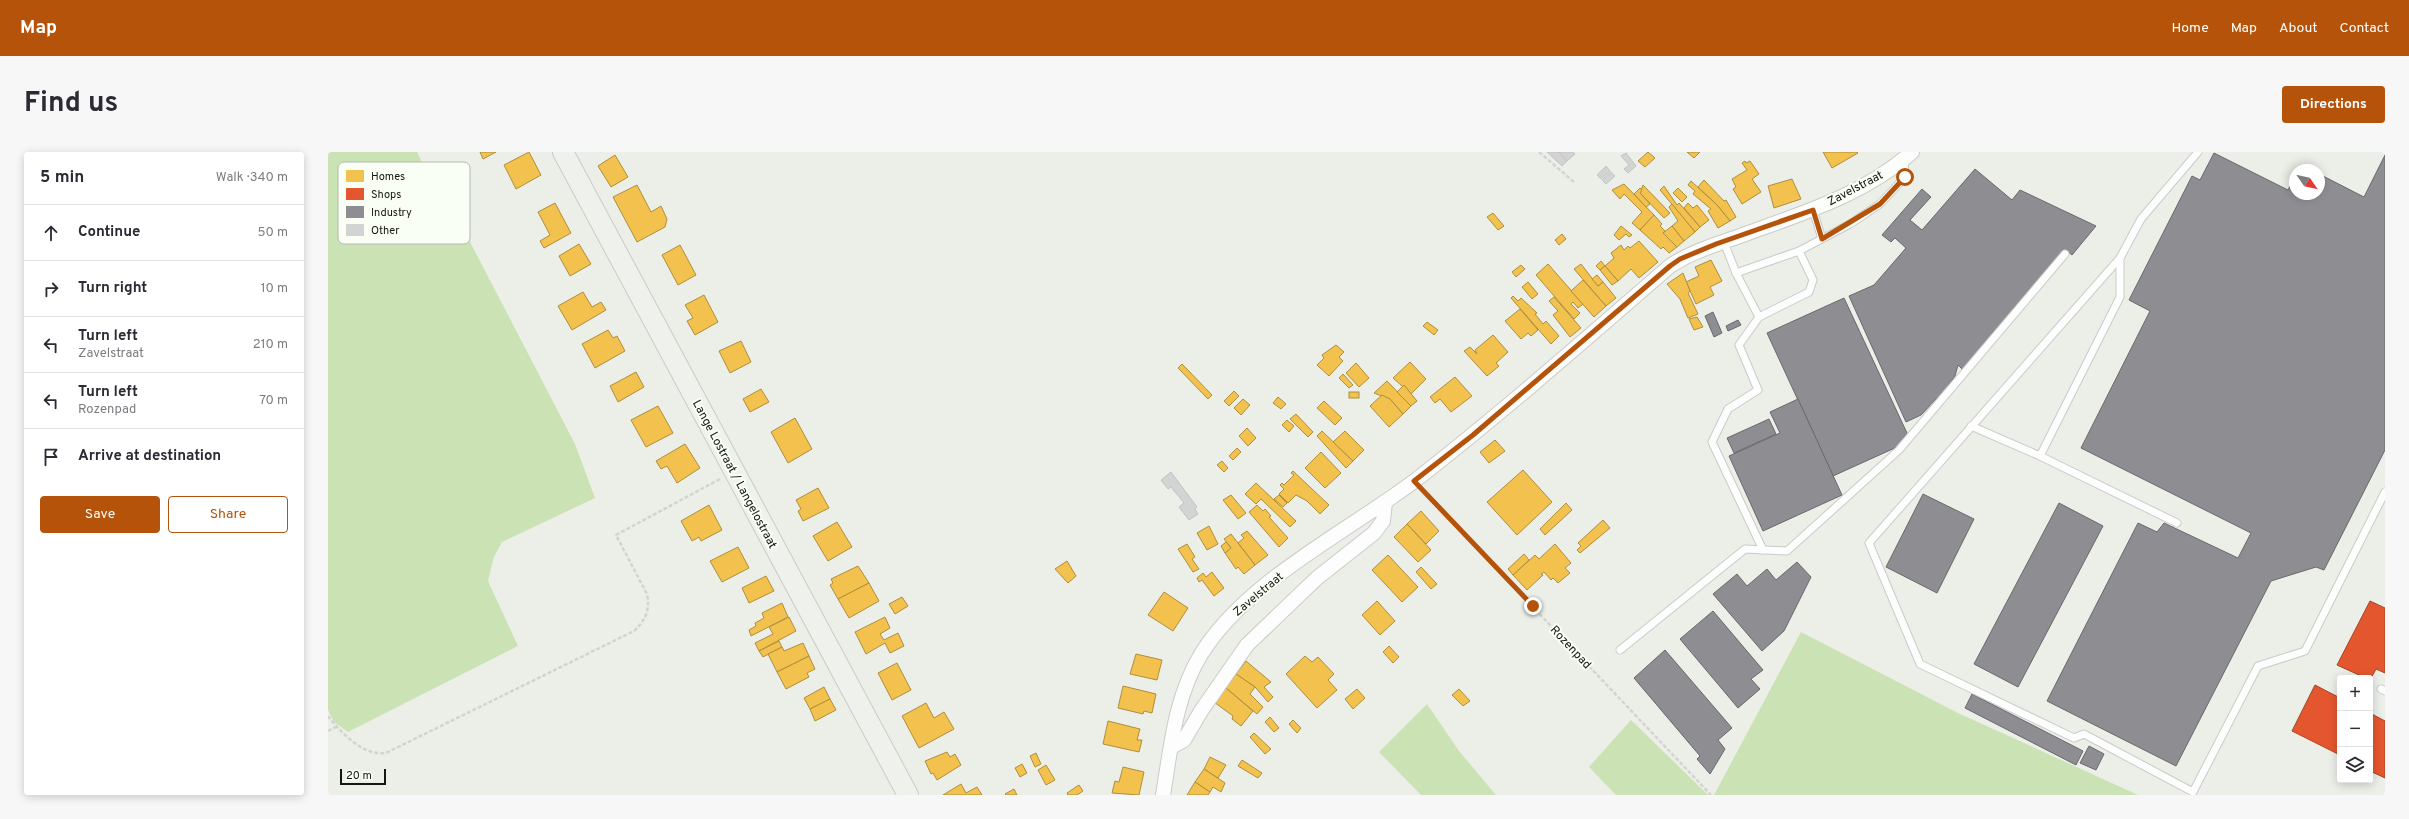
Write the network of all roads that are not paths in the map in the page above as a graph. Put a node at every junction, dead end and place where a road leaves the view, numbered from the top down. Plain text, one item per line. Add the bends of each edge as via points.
1 (564, 152) edge
2 (2198, 152) edge
3 (1908, 156) edge
4 (1813, 210) junction
5 (1822, 239) junction
6 (1724, 242) junction
7 (1800, 251) junction
8 (2065, 254) dead end
9 (2120, 258) junction
10 (1736, 273) junction
11 (1758, 317) junction
12 (1971, 426) junction
13 (2040, 456) junction
14 (2385, 492) edge
15 (1385, 502) junction
16 (2177, 523) dead end
17 (1763, 550) junction
18 (1620, 650) dead end
19 (1171, 747) junction
20 (908, 795) edge
21 (1163, 795) edge

1 - 20 street, Lange Lostraat / Langelostraat
2 - 9 lane via 2141,219
3 - 4 street, Zavelstraat via 1866,185
3 - 5 lane via 1905,177 1880,204
4 - 5 lane
4 - 6 street, Zavelstraat
5 - 7 lane
6 - 10 lane
6 - 15 street, Zavelstraat via 1680,259 1670,266 1473,435
7 - 10 lane
7 - 11 lane via 1814,280 1809,292
8 - 17 lane via 1899,450 1787,551
9 - 12 lane
9 - 13 lane via 2120,297
10 - 11 lane
11 - 17 lane via 1739,345 1758,390 1728,409 1712,442
12 - 13 lane
12 - 14 lane via 1869,543 1920,664 2074,738 2084,734 2193,792 2258,666 2305,651
13 - 16 lane
15 - 19 street via 1383,521 1374,533 1317,578 1247,645 1200,711 1184,740
15 - 19 street, Zavelstraat via 1263,588 1224,623 1200,656 1181,696
17 - 18 lane via 1745,549
19 - 21 street, Zavelstraat

